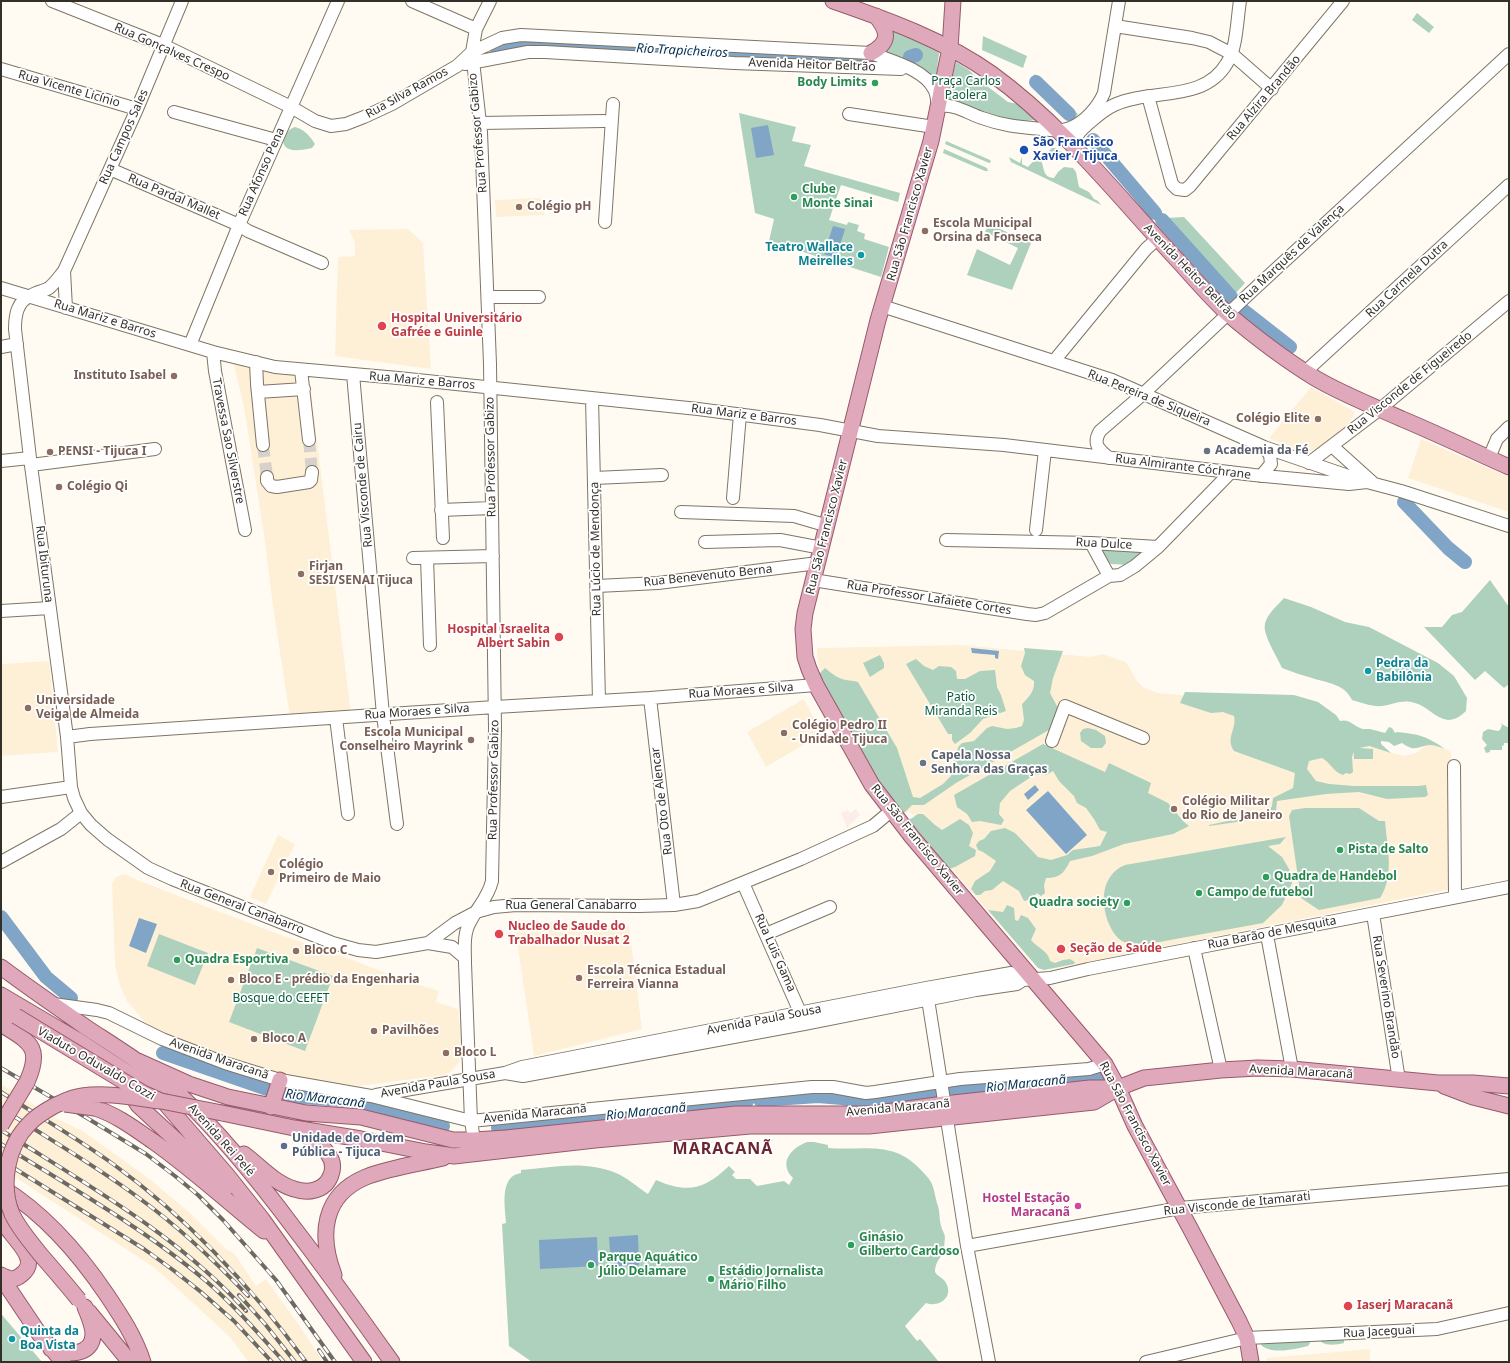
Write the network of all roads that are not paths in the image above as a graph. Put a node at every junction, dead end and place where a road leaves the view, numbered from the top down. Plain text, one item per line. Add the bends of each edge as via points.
1 (52, 1) edge
2 (182, 1) edge
3 (338, 1) edge
4 (412, 1) edge
5 (490, 1) edge
6 (833, 1) edge
7 (953, 1) edge
8 (1119, 1) edge
9 (1240, 1) edge
10 (1343, 1) edge
11 (876, 16) junction
12 (1115, 26) junction
13 (476, 30) junction
14 (163, 45) junction
15 (950, 48) junction
16 (871, 53) junction
17 (1232, 54) junction
18 (1509, 54) edge
19 (472, 57) junction
20 (1, 69) edge
21 (912, 70) junction
22 (1272, 89) junction
23 (1104, 93) junction
24 (1148, 96) junction
25 (613, 104) dead end
26 (1115, 105) junction
27 (291, 107) junction
28 (938, 107) junction
29 (137, 109) junction
30 (174, 112) dead end
31 (849, 114) dead end
32 (604, 121) dead end
33 (480, 123) junction
34 (934, 127) junction
35 (1058, 130) junction
36 (276, 140) junction
37 (1074, 147) junction
38 (110, 169) junction
39 (1509, 185) edge
40 (605, 222) dead end
41 (239, 225) junction
42 (1157, 239) junction
43 (322, 263) dead end
44 (64, 271) junction
45 (3, 289) edge
46 (29, 296) junction
47 (488, 297) junction
48 (540, 297) dead end
49 (1509, 301) edge
50 (882, 306) junction
51 (66, 308) junction
52 (1234, 308) junction
53 (16, 312) junction
54 (17, 344) junction
55 (190, 345) junction
56 (1, 347) edge
57 (213, 352) junction
58 (1054, 361) junction
59 (256, 362) junction
60 (301, 370) junction
61 (1306, 372) junction
62 (353, 374) junction
63 (490, 387) junction
64 (304, 389) junction
65 (258, 392) junction
66 (1143, 394) junction
67 (592, 398) junction
68 (438, 402) dead end
69 (1380, 409) junction
70 (740, 414) junction
71 (1509, 427) edge
72 (851, 431) junction
73 (309, 440) tunnel mouth
74 (263, 445) tunnel mouth
75 (1332, 446) junction
76 (1264, 447) junction
77 (155, 449) dead end
78 (1045, 450) junction
79 (1109, 458) junction
80 (1489, 458) junction
81 (1, 461) edge
82 (30, 462) junction
83 (1309, 463) junction
84 (1509, 467) edge
85 (312, 472) dead end
86 (1231, 472) junction
87 (662, 475) dead end
88 (1261, 476) junction
89 (267, 477) dead end
90 (594, 478) junction
91 (1371, 483) junction
92 (733, 498) dead end
93 (492, 508) junction
94 (441, 510) junction
95 (681, 512) dead end
96 (828, 526) junction
97 (1509, 526) edge
98 (245, 530) dead end
99 (1036, 530) dead end
100 (443, 538) dead end
101 (946, 540) dead end
102 (705, 542) dead end
103 (1091, 544) junction
104 (1158, 547) junction
105 (822, 548) junction
106 (493, 556) junction
107 (413, 558) dead end
108 (427, 558) junction
109 (818, 564) junction
110 (1109, 576) junction
111 (813, 580) junction
112 (597, 586) junction
113 (50, 608) junction
114 (1, 611) edge
115 (430, 645) dead end
116 (816, 685) junction
117 (650, 698) junction
118 (599, 701) junction
119 (495, 707) junction
120 (383, 715) junction
121 (336, 718) junction
122 (67, 737) junction
123 (1143, 738) dead end
124 (1052, 741) dead end
125 (1454, 766) dead end
126 (72, 787) junction
127 (1, 797) edge
128 (891, 811) junction
129 (81, 813) junction
130 (348, 814) dead end
131 (397, 824) dead end
132 (1, 862) edge
133 (744, 883) junction
134 (1509, 887) edge
135 (1455, 897) junction
136 (674, 905) junction
137 (830, 907) dead end
138 (476, 912) junction
139 (1373, 914) junction
140 (766, 934) junction
141 (1267, 935) junction
142 (428, 943) junction
143 (1194, 948) junction
144 (465, 958) junction
145 (1, 967) edge
146 (1028, 979) junction
147 (927, 994) junction
148 (3, 998) edge
149 (52, 1004) junction
150 (802, 1018) junction
151 (1, 1024) edge
152 (138, 1061) junction
153 (112, 1062) junction
154 (1105, 1064) junction
155 (1292, 1069) junction
156 (1221, 1070) junction
157 (470, 1079) junction
158 (1399, 1080) junction
159 (940, 1082) junction
160 (1438, 1083) junction
161 (1509, 1086) edge
162 (1118, 1088) junction
163 (276, 1092) junction
164 (371, 1096) junction
165 (161, 1101) junction
166 (58, 1104) junction
167 (1509, 1106) edge
168 (945, 1110) junction
169 (471, 1121) junction
170 (1, 1125) edge
171 (294, 1128) junction
172 (221, 1137) junction
173 (361, 1139) joint
174 (474, 1140) junction
175 (491, 1151) junction
176 (454, 1156) junction
177 (1509, 1179) edge
178 (1, 1186) edge
179 (1180, 1208) junction
180 (1, 1213) edge
181 (262, 1219) junction
182 (279, 1243) junction
183 (967, 1246) junction
184 (1, 1276) edge
185 (339, 1288) junction
186 (82, 1304) junction
187 (1509, 1313) edge
188 (1247, 1338) junction
189 (51, 1349) junction
190 (63, 1362) edge
191 (130, 1362) edge
192 (143, 1362) edge
193 (364, 1362) edge
194 (392, 1362) edge
195 (989, 1362) edge
196 (1146, 1362) edge
197 (1251, 1362) edge

1 - 14 street, Rua Gonçalves Crespo
2 - 14 street, Rua Campos Sales
3 - 27 street, Rua Afonso Pena
4 - 13 street
5 - 13 street, Rua Professor Gabizo
6 - 11 main road, Avenida Heitor Beltrão
7 - 15 main road, Rua São Francisco Xavier
8 - 12 street
9 - 17 street
10 - 22 street, Rua Alzira Brandão
11 - 15 main road, Avenida Heitor Beltrão
11 - 16 main road via 884,26 885,39 878,50
12 - 17 street via 1209,42
12 - 23 street
13 - 19 street, Rua Professor Gabizo
14 - 27 street, Rua Gonçalves Crespo
14 - 29 street, Rua Campos Sales
15 - 28 main road, Rua São Francisco Xavier
15 - 35 main road, Avenida Heitor Beltrão via 990,73
16 - 19 street, Avenida Heitor Beltrão via 520,34 502,38
16 - 21 street, Avenida Heitor Beltrão
17 - 22 street
17 - 24 street via 1219,74 1204,86
18 - 52 street, Rua Marquês de Valença
19 - 21 street, Avenida Heitor Beltrão via 491,60 528,52 544,52
19 - 27 street, Rua Silva Ramos via 392,104 346,124 323,124
19 - 33 street, Rua Professor Gabizo
20 - 29 street, Rua Vicente Licínio
21 - 28 street, Avenida Heitor Beltrão via 930,82 935,90
22 - 24 street, Rua Alzira Brandão via 1185,190 1177,189 1172,184
23 - 26 street via 1106,99
23 - 35 street via 1088,116 1071,128
24 - 26 street
25 - 40 street
26 - 37 street via 1084,127 1074,140
27 - 36 street, Rua Afonso Pena
28 - 34 main road, Rua São Francisco Xavier
28 - 35 street via 952,106 994,123 1014,127
29 - 38 street, Rua Campos Sales
30 - 36 street
31 - 34 street
32 - 33 street
33 - 47 street, Rua Professor Gabizo
34 - 50 main road, Rua São Francisco Xavier
35 - 37 main road, Avenida Heitor Beltrão
36 - 41 street, Rua Afonso Pena
37 - 42 main road, Avenida Heitor Beltrão
38 - 41 street, Rua Pardal Mallet
38 - 44 street, Rua Campos Sales
39 - 61 street, Rua Carmela Dutra
41 - 43 street, Rua Pardal Mallet
41 - 55 street, Rua Afonso Pena
42 - 52 main road, Avenida Heitor Beltrão
42 - 58 street
44 - 46 street, Rua Campos Sales via 48,289
44 - 51 street, Rua Campos Sales
45 - 46 street, Rua Mariz e Barros
45 - 53 street, Rua Ibituruna via 14,299
46 - 51 street, Rua Mariz e Barros
46 - 53 street
47 - 48 street
47 - 63 street, Rua Professor Gabizo
49 - 69 street, Rua Visconde de Figueiredo
50 - 58 street, Rua Pereira de Siqueira
50 - 72 main road, Rua São Francisco Xavier
51 - 55 street, Rua Mariz e Barros
52 - 61 main road, Avenida Heitor Beltrão via 1280,355
52 - 66 street, Rua Marquês de Valença
53 - 54 street, Rua Ibituruna
54 - 56 street
54 - 82 street, Rua Ibituruna
55 - 57 street, Rua Mariz e Barros
57 - 59 street, Rua Mariz e Barros
57 - 98 street, Travessa Sao Silverstre
58 - 66 street, Rua Pereira de Siqueira via 1112,380
59 - 60 street, Rua Mariz e Barros
59 - 65 street
60 - 62 street, Rua Mariz e Barros
60 - 64 street
61 - 69 main road, Avenida Heitor Beltrão
62 - 63 street, Rua Mariz e Barros
62 - 120 street, Rua Visconde de Cairu
63 - 67 street, Rua Mariz e Barros
63 - 93 street, Rua Professor Gabizo
64 - 65 street
64 - 73 street
65 - 74 street
66 - 76 street, Rua Pereira de Siqueira
66 - 79 street, Rua Marquês de Valença via 1097,436 1100,450
67 - 70 street, Rua Mariz e Barros
67 - 90 street, Rua Lúcio de Mendonça
68 - 94 street
69 - 75 street, Rua Visconde de Figueiredo
69 - 80 main road, Avenida Heitor Beltrão
70 - 72 street, Rua Mariz e Barros
70 - 92 street
71 - 80 street via 1497,439
72 - 78 street, Rua Almirante Cóchrane via 888,437 1004,444
72 - 96 main road, Rua São Francisco Xavier
75 - 83 street, Rua Visconde de Figueiredo
75 - 91 street
76 - 83 street, Rua Pereira de Siqueira
76 - 88 street via 1270,455 1271,464
77 - 82 street
78 - 79 street, Rua Almirante Cóchrane
78 - 99 street
79 - 86 street, Rua Almirante Cóchrane
80 - 84 main road, Avenida Heitor Beltrão
81 - 82 street
82 - 113 street, Rua Ibituruna
83 - 91 street, Rua Pereira de Siqueira
85 - 89 street via 312,480 308,482 277,487 270,486
86 - 88 street, Rua Almirante Cóchrane
86 - 104 street
87 - 90 street
88 - 91 street, Rua Almirante Cóchrane via 1350,484
90 - 112 street, Rua Lúcio de Mendonça
91 - 97 street, Rua Almirante Cóchrane
93 - 94 street
93 - 106 street, Rua Professor Gabizo
94 - 100 street
95 - 96 street via 794,516
96 - 105 main road, Rua São Francisco Xavier
101 - 103 street, Rua Dulce
102 - 105 street via 780,540
103 - 104 street, Rua Dulce
103 - 110 street
104 - 110 street via 1136,566 1120,575
105 - 109 main road, Rua São Francisco Xavier
106 - 108 street
106 - 119 street, Rua Professor Gabizo
107 - 108 street
108 - 115 street
109 - 111 main road, Rua São Francisco Xavier
109 - 112 street, Rua Benevenuto Berna via 658,583
110 - 111 street, Rua Professor Lafaiete Cortes via 1045,613 1036,615
111 - 116 main road, Rua São Francisco Xavier via 803,629 805,657
112 - 118 street, Rua Lúcio de Mendonça
113 - 114 street
113 - 122 street, Rua Ibituruna
116 - 117 street, Rua Moraes e Silva
116 - 128 main road, Rua São Francisco Xavier via 872,786
117 - 118 street, Rua Moraes e Silva
117 - 136 street, Rua Oto de Alencar
118 - 119 street, Rua Moraes e Silva
119 - 120 street, Rua Moraes e Silva
119 - 138 street, Rua Professor Gabizo via 492,881 487,896
120 - 121 street, Rua Moraes e Silva
120 - 131 street, Rua Visconde de Cairu
121 - 122 street, Rua Moraes e Silva
121 - 130 street
122 - 126 street, Rua Ibituruna
123 - 124 street via 1065,706
125 - 135 street
126 - 127 street
126 - 129 street, Rua Ibituruna
128 - 133 street, Rua General Canabarro via 873,826
128 - 146 main road, Rua São Francisco Xavier via 1019,964
129 - 132 street via 61,829
129 - 142 street, Rua General Canabarro via 107,839 148,868 333,942 358,950 376,952
133 - 136 street, Rua General Canabarro via 698,901
133 - 140 street, Rua Luis Gama
134 - 135 street, Rua Barão de Mesquita
135 - 139 street, Rua Barão de Mesquita
136 - 138 street, Rua General Canabarro via 516,905
137 - 140 street
138 - 142 street, Rua General Canabarro via 455,923
138 - 144 street, Rua Professor Gabizo via 466,930
139 - 141 street, Rua Barão de Mesquita
139 - 158 street, Rua Severino Brandão
140 - 150 street, Rua Luis Gama
141 - 143 street, Rua Barão de Mesquita
141 - 155 street
142 - 144 street via 452,947
143 - 146 street, Rua Barão de Mesquita via 1050,978
143 - 156 street
144 - 157 street, Rua Professor Gabizo
145 - 149 main road, Avenida Rei Pelé
146 - 147 street, Avenida Paula Sousa via 1010,974 977,985
146 - 154 main road, Rua São Francisco Xavier
147 - 150 street, Avenida Paula Sousa
147 - 159 street
148 - 153 main road, Avenida Rei Pelé
148 - 165 main road, Viaduto Oduvaldo Cozzi, bridge via 130,1086
149 - 152 main road, Avenida Rei Pelé
149 - 163 street, Avenida Maracanã via 109,1013 162,1040 225,1063
150 - 157 street, Avenida Paula Sousa via 593,1058 522,1067 505,1073
151 - 170 main road, bridge via 26,1040 32,1048 34,1057 27,1082
152 - 163 main road, Avenida Maracanã via 204,1090
152 - 172 main road, Avenida Rei Pelé via 179,1095
153 - 181 main road, Avenida Rei Pelé via 158,1096
153 - 181 main road via 142,1108
154 - 159 street, Avenida Maracanã via 1089,1069
154 - 162 main road, Rua São Francisco Xavier
155 - 156 main road, Avenida Maracanã
155 - 158 main road, Avenida Maracanã
156 - 162 main road, Avenida Maracanã via 1144,1078
157 - 164 street, Avenida Paula Sousa
157 - 169 street, Rua Professor Gabizo
158 - 160 main road, Avenida Maracanã
159 - 168 street
159 - 169 street, Avenida Maracanã via 866,1093 833,1087 812,1087
160 - 161 main road, Avenida Maracanã
160 - 167 main road, Avenida Maracanã via 1473,1098
162 - 168 main road, Avenida Maracanã via 1090,1088
162 - 179 main road, Rua São Francisco Xavier via 1135,1126
163 - 164 street, Avenida Maracanã
163 - 174 main road, Avenida Maracanã via 306,1113 361,1117 453,1140
164 - 169 street, Avenida Maracanã
165 - 166 main road, bridge via 88,1095
165 - 171 main road, Viaduto Oduvaldo Cozzi, bridge
166 - 182 main road, bridge via 95,1108 119,1119 176,1159
166 - 186 main road, bridge via 36,1118 15,1143 9,1158 6,1188 9,1206 17,1224
168 - 174 main road, Avenida Maracanã via 871,1114 736,1114
168 - 175 main road, Avenida Maracanã via 869,1126 750,1126
168 - 183 street
169 - 174 street, Rua Professor Gabizo
171 - 172 main road via 322,1146 329,1155 331,1176 322,1188 305,1191 289,1187
171 - 173 main road, Viaduto Oduvaldo Cozzi
172 - 185 main road, Avenida Rei Pelé via 263,1187
173 - 176 main road, Avenida Maracanã
174 - 175 street via 478,1146
175 - 176 main road, Avenida Maracanã
176 - 185 main road via 377,1173 359,1181 341,1195 330,1211 325,1236 328,1256
177 - 179 street, Rua Visconde de Itamarati
178 - 192 main road via 44,1218 84,1263 125,1322
179 - 183 street, Rua Visconde de Itamarati
179 - 188 main road, Rua São Francisco Xavier
180 - 184 main road via 8,1228 25,1251 29,1264 26,1271 16,1278
181 - 182 main road, Avenida Rei Pelé
182 - 193 main road, Avenida Rei Pelé
183 - 195 street
184 - 189 main road
185 - 194 main road, Avenida Rei Pelé
186 - 189 main road via 93,1334 88,1346 73,1354
186 - 191 main road
187 - 188 street, Rua Jaceguai via 1437,1329
188 - 196 street, Rua Jaceguai
188 - 197 main road, Rua São Francisco Xavier
189 - 190 main road

